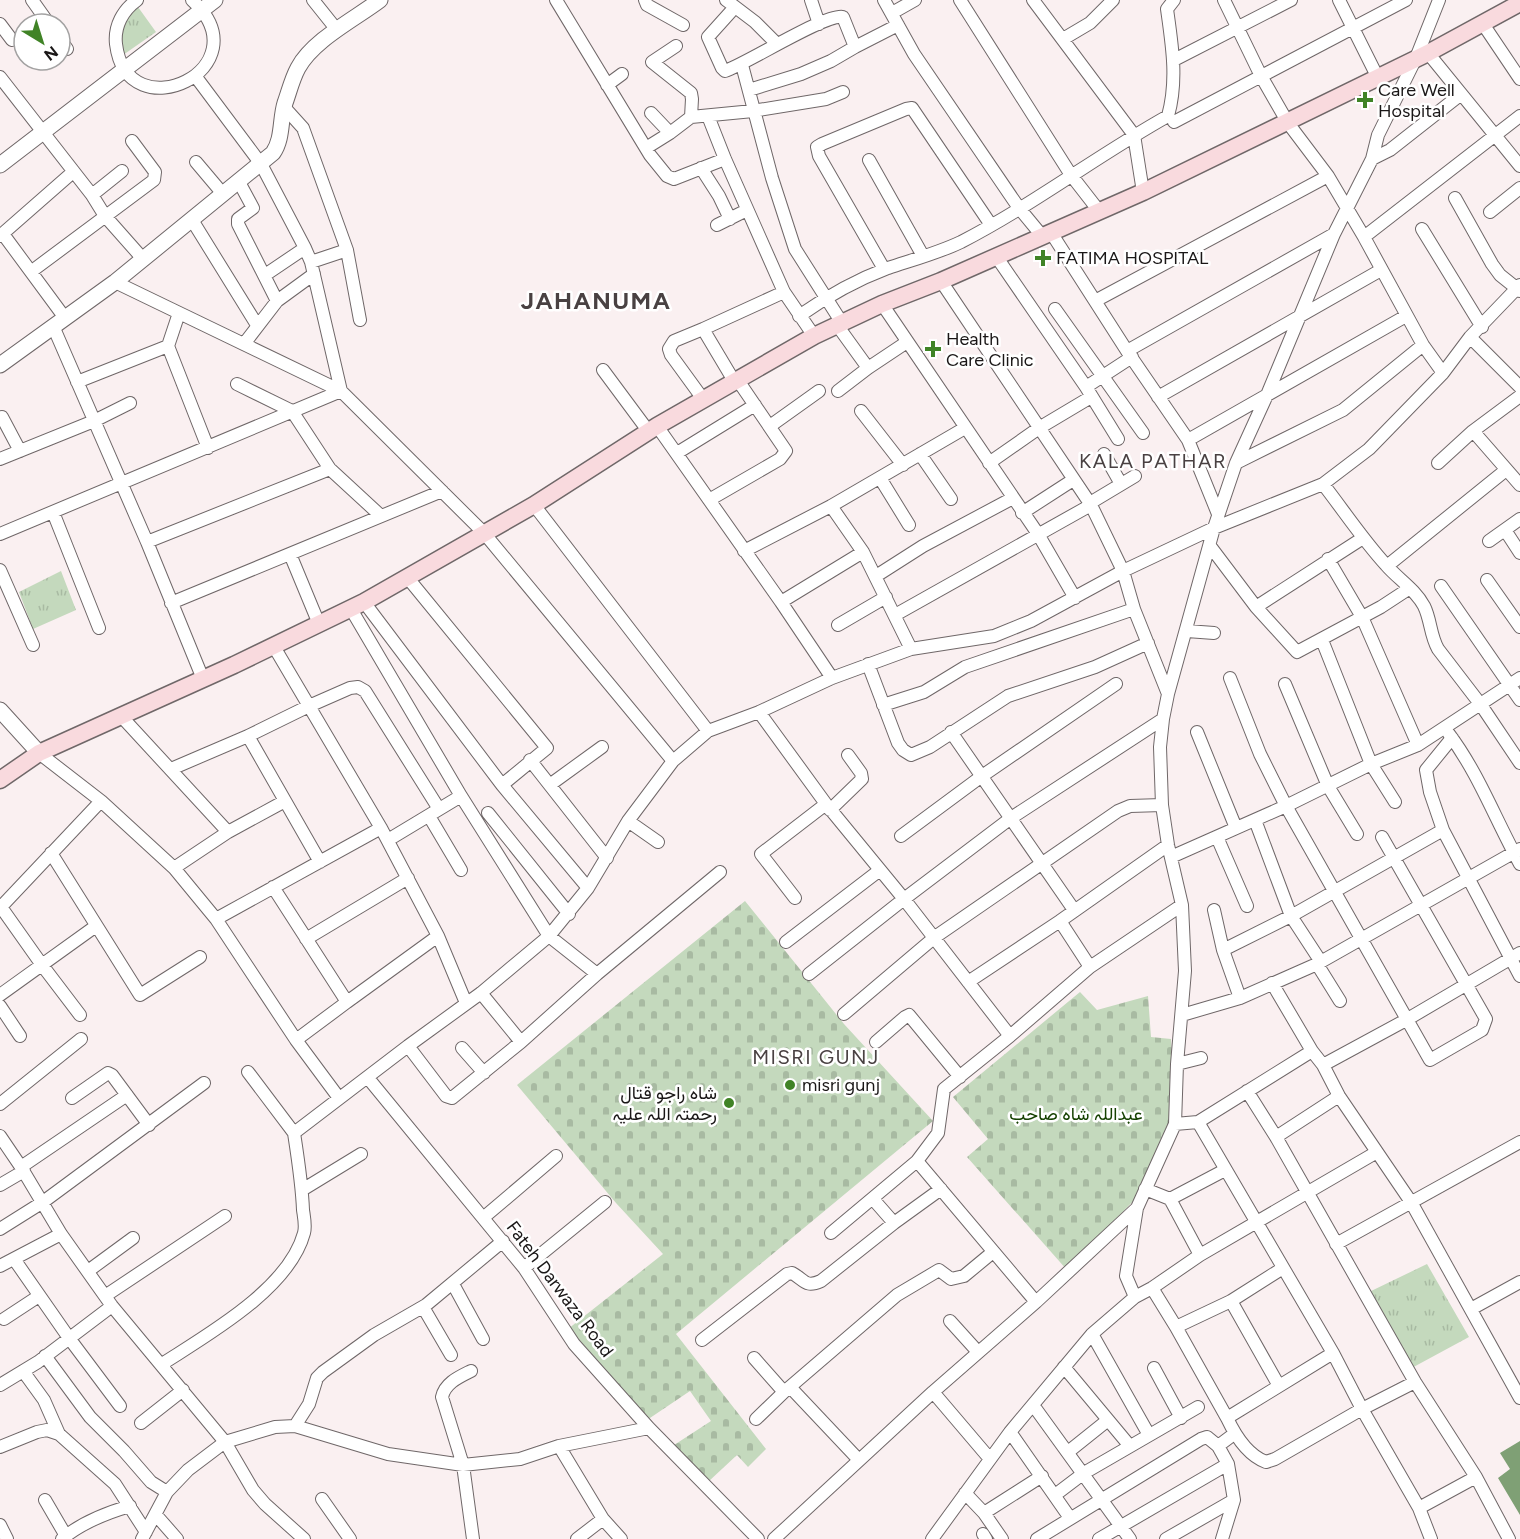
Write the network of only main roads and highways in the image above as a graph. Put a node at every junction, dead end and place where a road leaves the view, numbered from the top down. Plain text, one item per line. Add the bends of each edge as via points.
1 (1511, 4) edge
2 (0, 780) edge

1 - 2 main road via 1483,24 1422,56 1143,192 813,336 653,429 534,505 357,605 39,753

